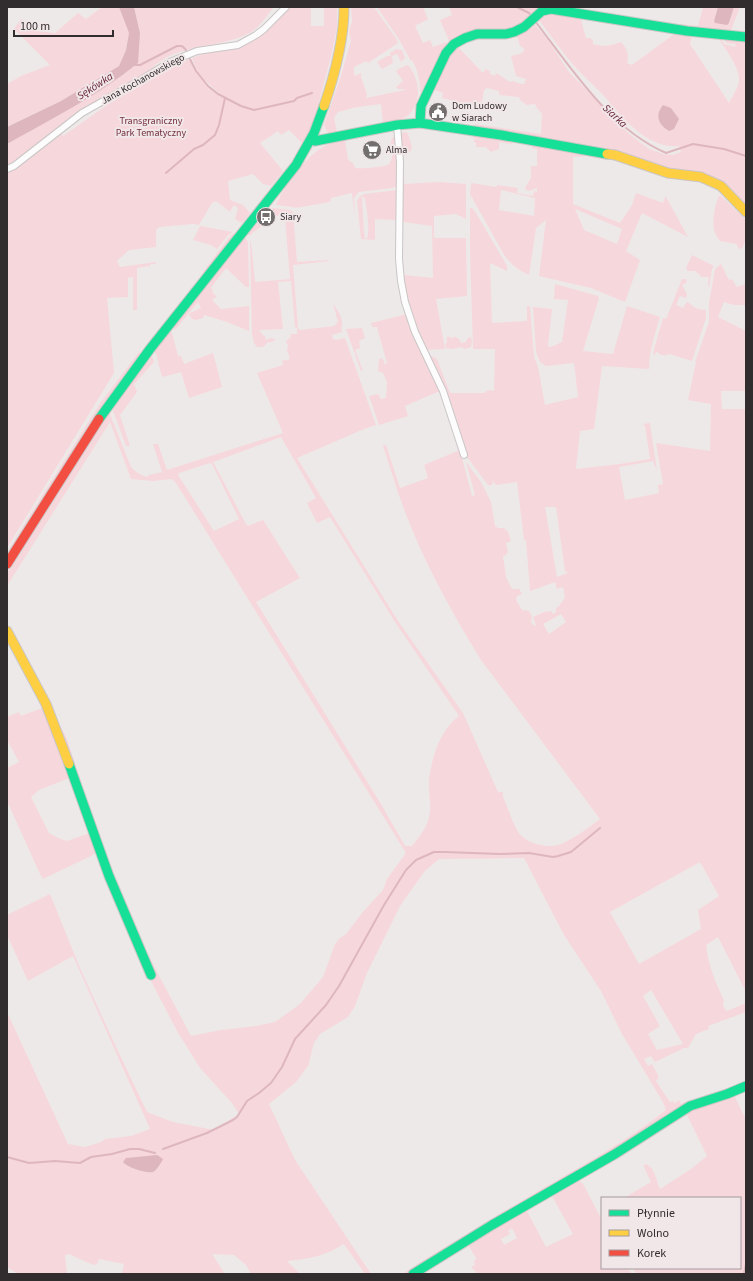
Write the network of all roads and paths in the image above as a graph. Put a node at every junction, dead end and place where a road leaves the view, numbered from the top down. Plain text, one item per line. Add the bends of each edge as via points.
1 (286, 7) edge
2 (344, 7) edge
3 (746, 36) edge
4 (420, 123) junction
5 (398, 125) junction
6 (312, 140) junction
7 (7, 169) edge
8 (746, 212) edge
9 (464, 455) dead end
10 (7, 564) edge
11 (7, 631) edge
12 (151, 975) dead end
13 (746, 1086) edge
14 (413, 1274) edge

1 - 7 street, Jana Kochanowskiego via 264,29 238,45 190,53 94,106
2 - 6 street via 339,56
3 - 4 street via 687,31 551,9 542,11 514,32 477,34 454,44 446,53 421,106
4 - 5 street
4 - 8 street via 615,155 668,173 701,178 721,186
5 - 6 street
5 - 9 street via 399,259 405,302 442,391
6 - 10 street via 293,169 107,407
11 - 12 street via 46,704 109,876
13 - 14 street via 690,1106 615,1154

